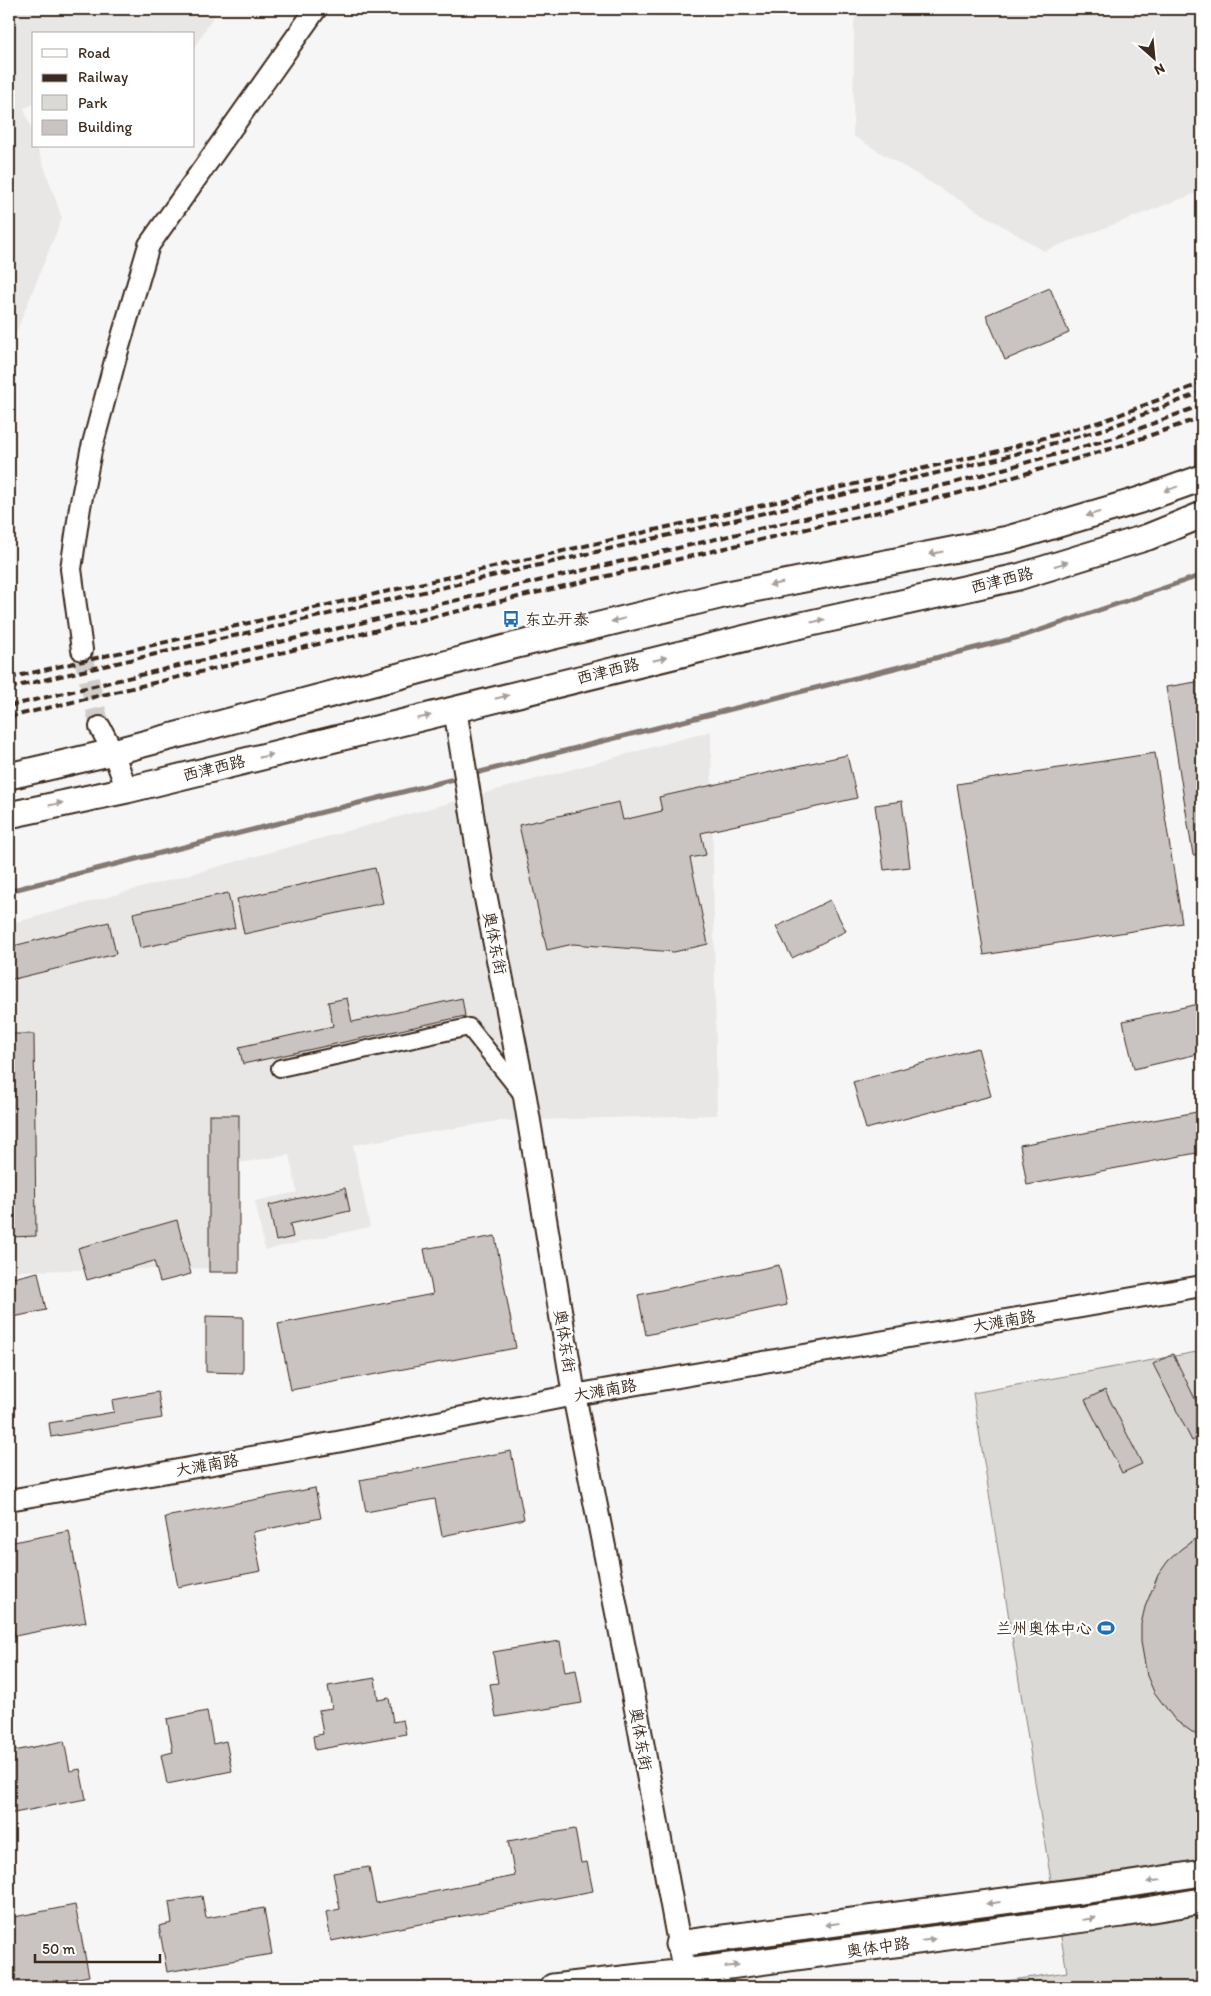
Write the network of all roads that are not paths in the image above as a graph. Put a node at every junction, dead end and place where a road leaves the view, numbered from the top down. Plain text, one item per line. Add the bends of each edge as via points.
1 (316, 9) edge
2 (1202, 478) edge
3 (1140, 500) junction
4 (1202, 515) edge
5 (1148, 537) junction
6 (82, 650) tunnel mouth
7 (455, 709) junction
8 (100, 727) tunnel mouth
9 (113, 752) junction
10 (9, 776) edge
11 (127, 790) junction
12 (9, 815) edge
13 (280, 1068) dead end
14 (525, 1097) junction
15 (1202, 1286) edge
16 (574, 1396) junction
17 (9, 1500) edge
18 (1202, 1873) edge
19 (1202, 1901) edge
20 (678, 1944) junction
21 (685, 1980) edge
22 (553, 1987) edge

1 - 6 street via 149,245 91,451 80,507 71,569
2 -> 3 main road
3 - 5 main road
3 -> 9 main road via 1008,540 723,595 506,648
4 - 5 main road, 西津西路
7 -> 5 main road, 西津西路 via 775,631 1018,577
11 -> 7 main road, 西津西路
7 - 14 main road, 奥体东街 via 484,888
8 - 9 street
9 - 10 main road
9 - 11 street
12 -> 11 main road, 西津西路
13 - 14 street via 469,1027
14 - 16 main road, 奥体东街
15 - 16 street, 大滩南路
16 - 17 street, 大滩南路
16 - 20 main road, 奥体东街 via 636,1708
18 -> 20 main road, 奥体中路
21 -> 19 main road, 奥体中路
20 - 21 main road, 奥体东街
21 - 22 main road, 奥体中路

